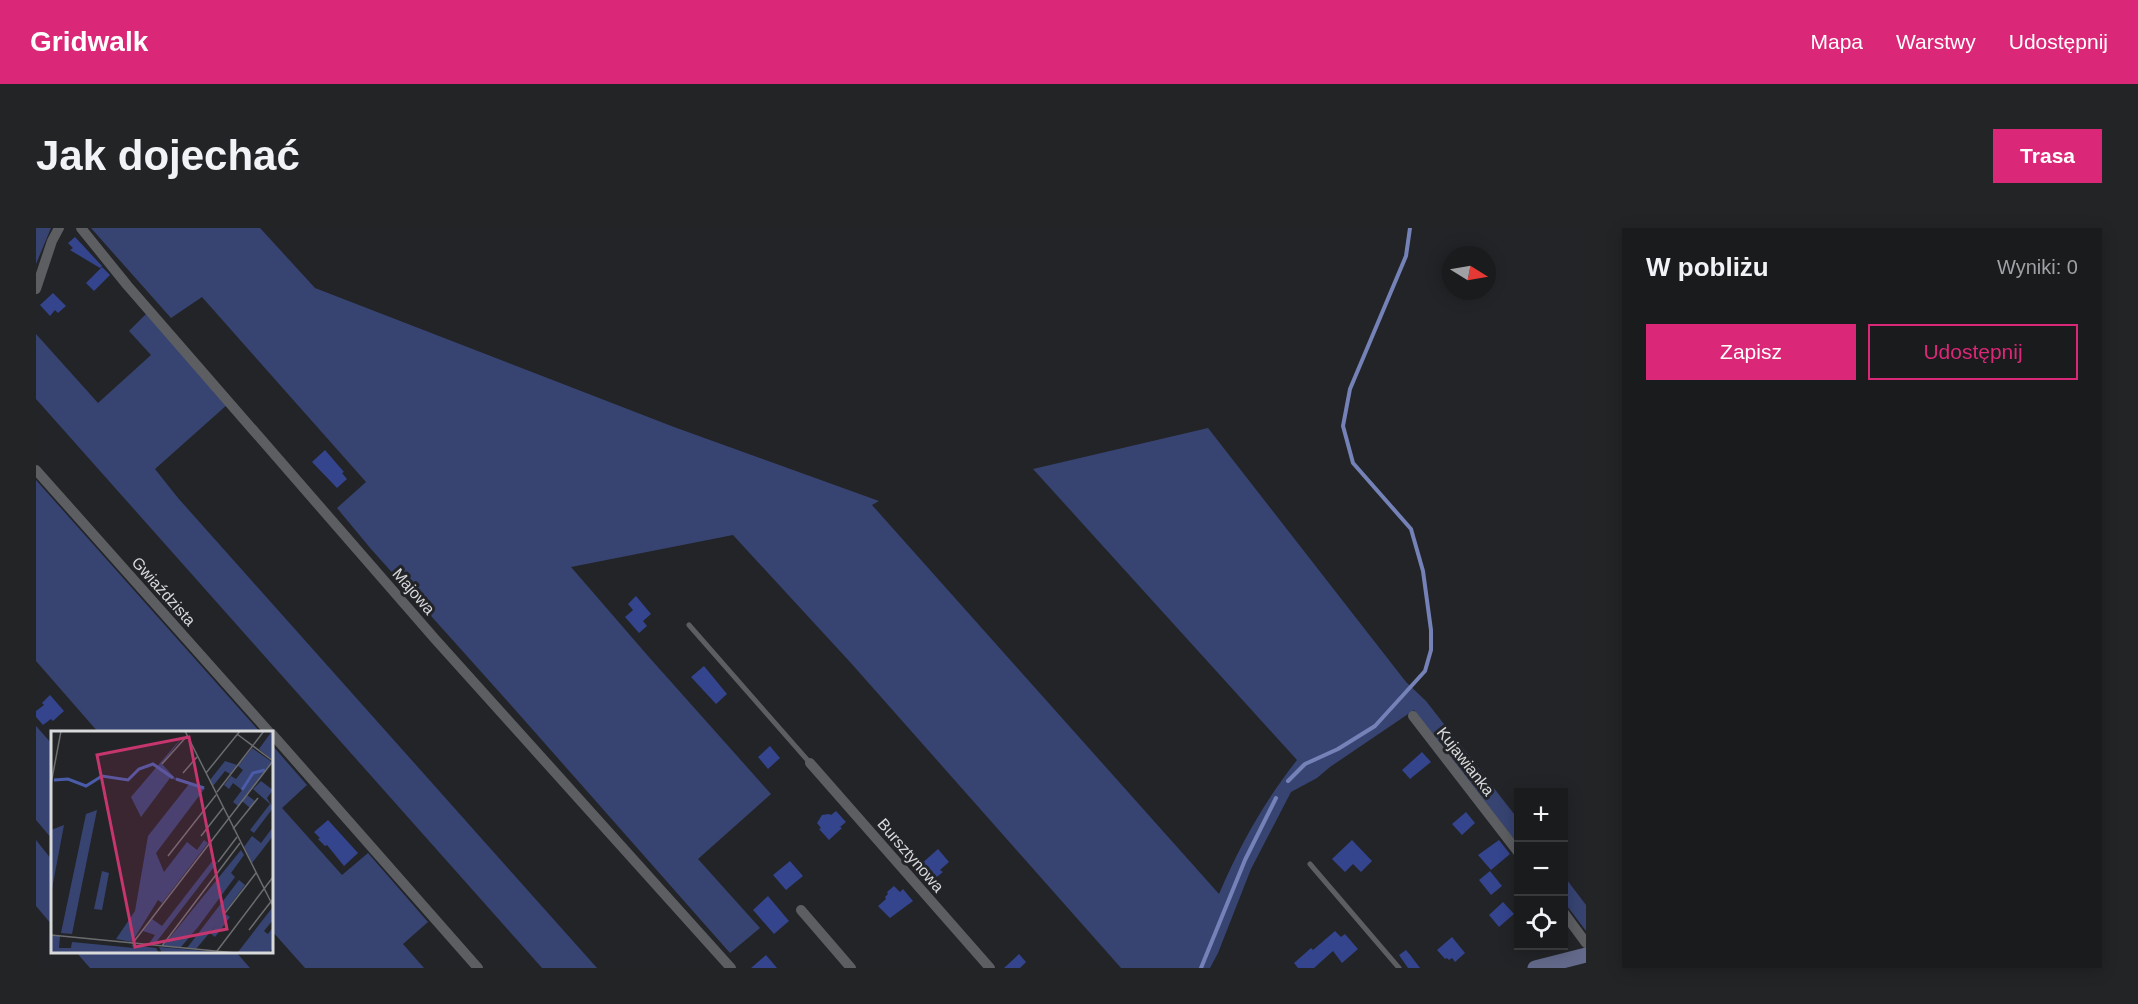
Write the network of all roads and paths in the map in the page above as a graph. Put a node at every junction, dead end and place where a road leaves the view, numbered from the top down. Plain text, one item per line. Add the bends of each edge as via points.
1 (59, 228) edge
2 (81, 228) edge
3 (36, 290) edge
4 (36, 470) edge
5 (689, 625) dead end
6 (1413, 716) dead end
7 (268, 731) edge
8 (273, 736) edge
9 (810, 762) joint
10 (1514, 847) edge
11 (1310, 864) dead end
12 (801, 910) dead end
13 (1568, 920) edge
14 (1586, 944) edge
15 (1586, 955) edge
16 (478, 968) edge
17 (731, 968) edge
18 (851, 968) edge
19 (990, 968) edge
20 (1399, 968) edge
21 (1537, 968) edge

1 - 3 street
2 - 17 street, Majowa via 428,630
4 - 7 street, Gwiaździsta
5 - 9 lane
6 - 10 street, Kujawianka
8 - 16 street, Gwiaździsta
9 - 19 street, Bursztynowa
11 - 20 lane
12 - 18 street
13 - 14 street
15 - 21 main road

